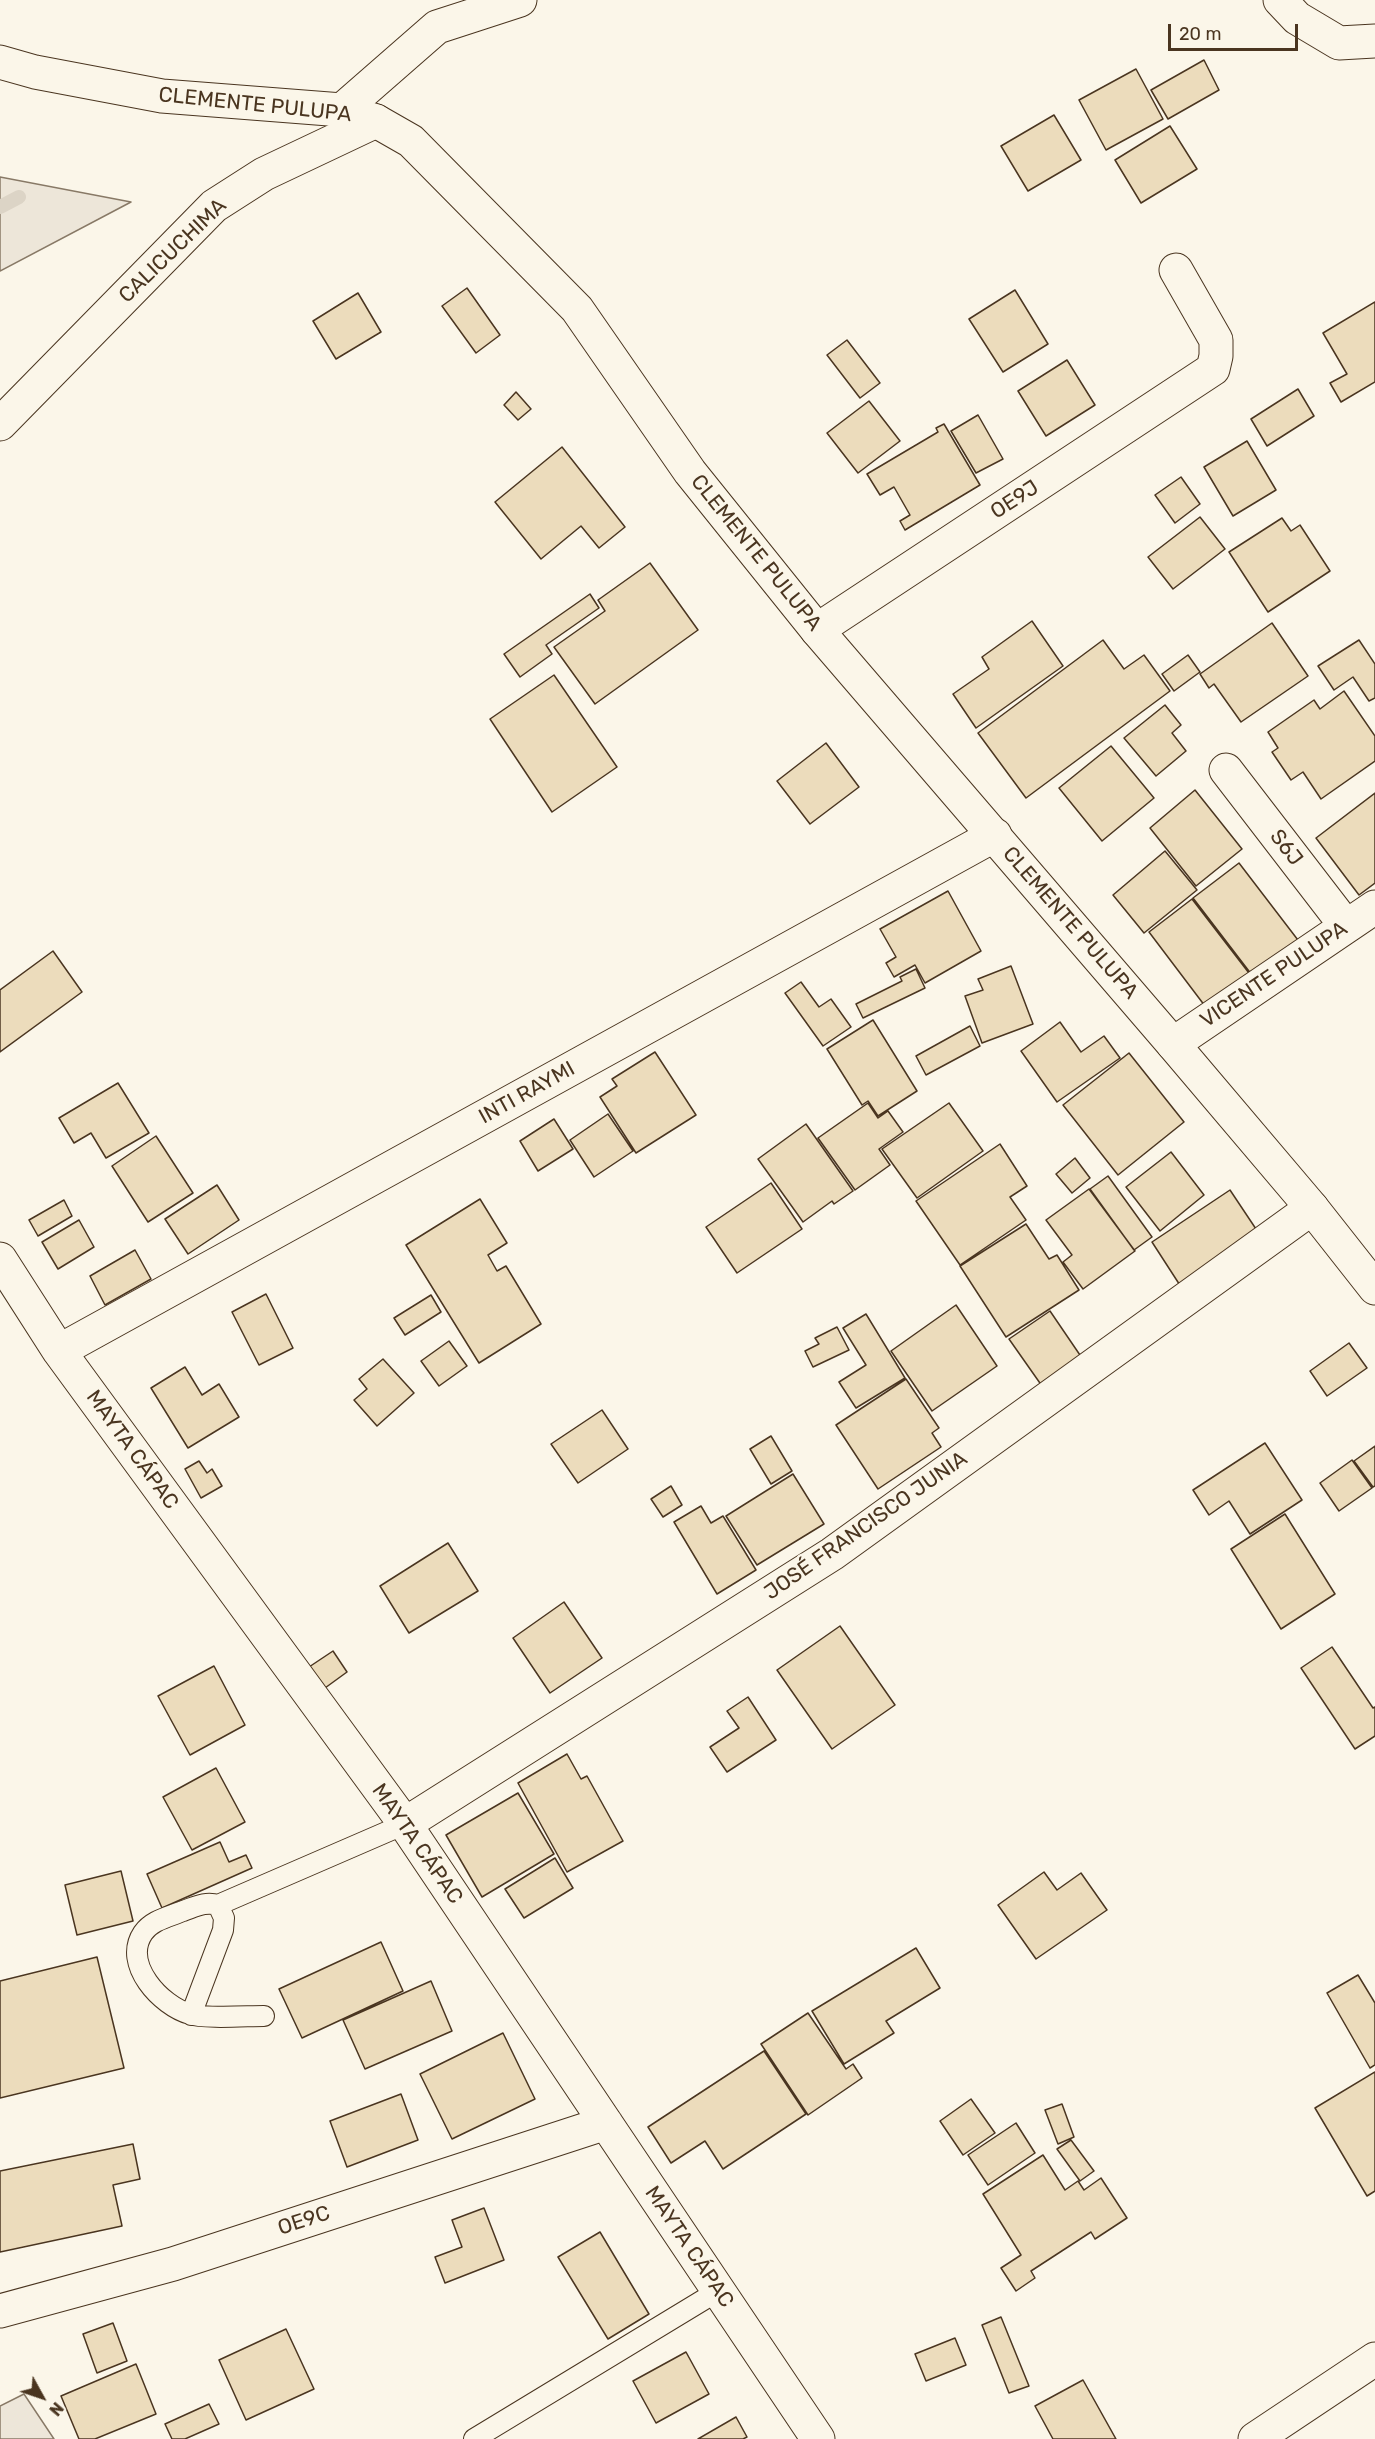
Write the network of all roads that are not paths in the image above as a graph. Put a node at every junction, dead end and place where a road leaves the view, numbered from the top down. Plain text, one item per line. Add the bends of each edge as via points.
1 (520, 0) edge
2 (1280, 0) edge
3 (1375, 41) edge
4 (0, 62) edge
5 (342, 110) junction
6 (376, 121) junction
7 (1176, 270) dead end
8 (0, 424) edge
9 (817, 630) junction
10 (1226, 770) dead end
11 (995, 835) junction
12 (1375, 907) edge
13 (1346, 926) junction
14 (1173, 1044) junction
15 (1312, 1208) junction
16 (0, 1260) edge
17 (1375, 1288) edge
18 (59, 1351) junction
19 (405, 1824) junction
20 (218, 1905) junction
21 (191, 2015) junction
22 (264, 2016) dead end
23 (606, 2123) junction
24 (718, 2291) junction
25 (0, 2311) edge
26 (1375, 2359) edge
27 (474, 2439) edge
28 (818, 2439) edge
29 (1255, 2439) edge

1 - 5 street via 437,27
2 - 3 street via 1297,18 1339,44
4 - 5 street, CLEMENTE PULUPA via 162,96
5 - 6 street, CLEMENTE PULUPA
6 - 8 street, CALICUCHIMA via 264,174 214,206
6 - 9 street, CLEMENTE PULUPA via 411,141 577,309 690,472
7 - 9 street, OE9J via 1216,340 1213,369
9 - 11 street, CLEMENTE PULUPA
10 - 13 street, S6J
11 - 14 street, CLEMENTE PULUPA
11 - 18 street, INTI RAYMI
12 - 13 street, VICENTE PULUPA
13 - 14 street, VICENTE PULUPA
14 - 15 street, CLEMENTE PULUPA
15 - 17 street, CLEMENTE PULUPA
15 - 19 street, JOSÉ FRANCISCO JUNIA via 832,1554
16 - 18 street, MAYTA CÁPAC
18 - 19 street, MAYTA CÁPAC
19 - 20 lane
19 - 23 street, MAYTA CÁPAC
20 - 21 lane via 224,1918 223,1930
20 - 21 lane via 209,1902 156,1921 142,1934 137,1954 143,1977 156,1993
21 - 22 lane
23 - 24 street, MAYTA CÁPAC
23 - 25 street, OE9C via 173,2264
24 - 27 lane
24 - 28 street, MAYTA CÁPAC
26 - 29 street

